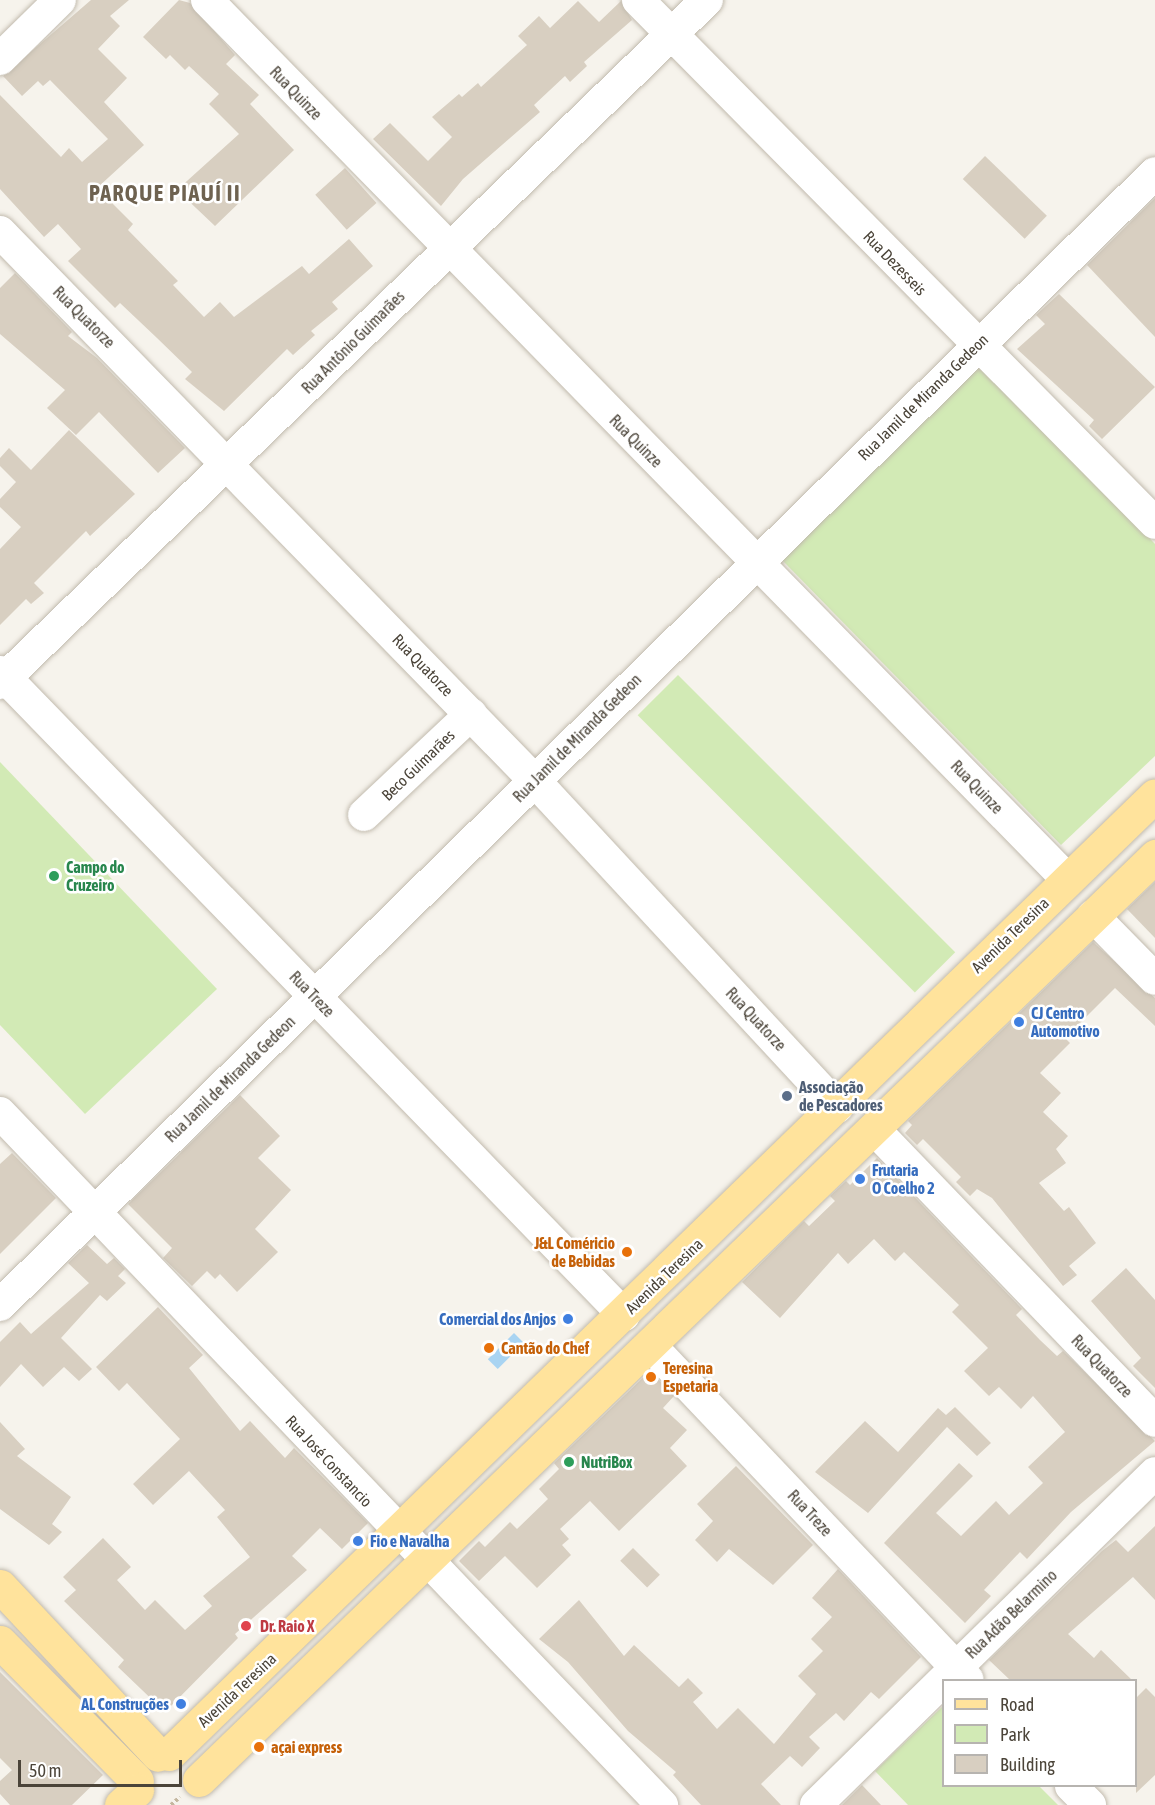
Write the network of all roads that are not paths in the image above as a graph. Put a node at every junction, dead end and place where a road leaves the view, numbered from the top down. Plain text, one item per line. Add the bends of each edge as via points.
1 (60, 0) edge
2 (207, 0) edge
3 (638, 0) edge
4 (707, 0) edge
5 (671, 34) junction
6 (0, 59) edge
7 (1155, 173) edge
8 (0, 232) edge
9 (446, 250) junction
10 (976, 345) junction
11 (229, 464) junction
12 (1155, 523) edge
13 (756, 562) junction
14 (2, 678) edge
15 (471, 714) junction
16 (534, 780) junction
17 (1155, 795) edge
18 (364, 815) dead end
19 (1155, 856) edge
20 (1067, 879) junction
21 (1093, 916) junction
22 (968, 976) junction
23 (1155, 979) edge
24 (315, 996) junction
25 (999, 1007) junction
26 (837, 1107) junction
27 (0, 1113) edge
28 (874, 1129) junction
29 (94, 1209) junction
30 (0, 1305) edge
31 (624, 1315) junction
32 (651, 1346) junction
33 (1155, 1421) edge
34 (1155, 1473) edge
35 (399, 1536) junction
36 (427, 1564) junction
37 (0, 1586) edge
38 (0, 1642) edge
39 (962, 1674) edge
40 (942, 1692) edge
41 (164, 1755) junction
42 (1073, 1787) edge
43 (135, 1795) edge
44 (201, 1795) edge
45 (662, 1805) edge
46 (816, 1805) edge
47 (1090, 1805) edge

1 - 6 street
2 - 9 street, Rua Quinze
3 - 5 street, Rua Dezesseis
4 - 5 street, Rua Antônio Guimarães
5 - 9 street, Rua Antônio Guimarães
5 - 10 street, Rua Dezesseis
7 - 10 street, Rua Jamil de Miranda Gedeon
8 - 11 street, Rua Quatorze
9 - 11 street, Rua Antônio Guimarães
9 - 13 street, Rua Quinze
10 - 12 street, Rua Dezesseis
10 - 13 street, Rua Jamil de Miranda Gedeon
11 - 14 street, Rua Antônio Guimarães
11 - 15 street, Rua Quatorze
13 - 16 street, Rua Jamil de Miranda Gedeon
13 - 20 street, Rua Quinze
14 - 24 street, Rua Treze
15 - 16 street, Rua Quatorze
15 - 18 street, Beco Guimarães
16 - 24 street, Rua Jamil de Miranda Gedeon
16 - 26 street, Rua Quatorze
17 - 20 main road, Avenida Teresina
19 - 21 main road
20 - 22 main road, Avenida Teresina
21 - 23 street
21 - 25 main road
22 - 25 main road
22 - 26 main road, Avenida Teresina
24 - 29 street, Rua Jamil de Miranda Gedeon
24 - 31 street, Rua Treze
25 - 28 main road
26 - 31 main road, Avenida Teresina
27 - 29 street, Rua José Constancio
28 - 32 main road
28 - 33 street, Rua Quatorze
29 - 30 street, Rua Jamil de Miranda Gedeon
29 - 35 street, Rua José Constancio
31 - 35 main road, Avenida Teresina
32 - 36 main road
32 - 39 street, Rua Treze
34 - 39 street, Rua Adão Belarmino
35 - 36 street, Rua José Constancio
35 - 41 main road, Avenida Teresina
36 - 44 main road
36 - 45 street, Rua José Constancio
37 - 41 main road
38 - 43 main road
40 - 46 street, Rua Adão Belarmino
41 - 43 main road, Avenida Teresina via 144,1765
41 - 44 main road via 189,1762
42 - 47 street

